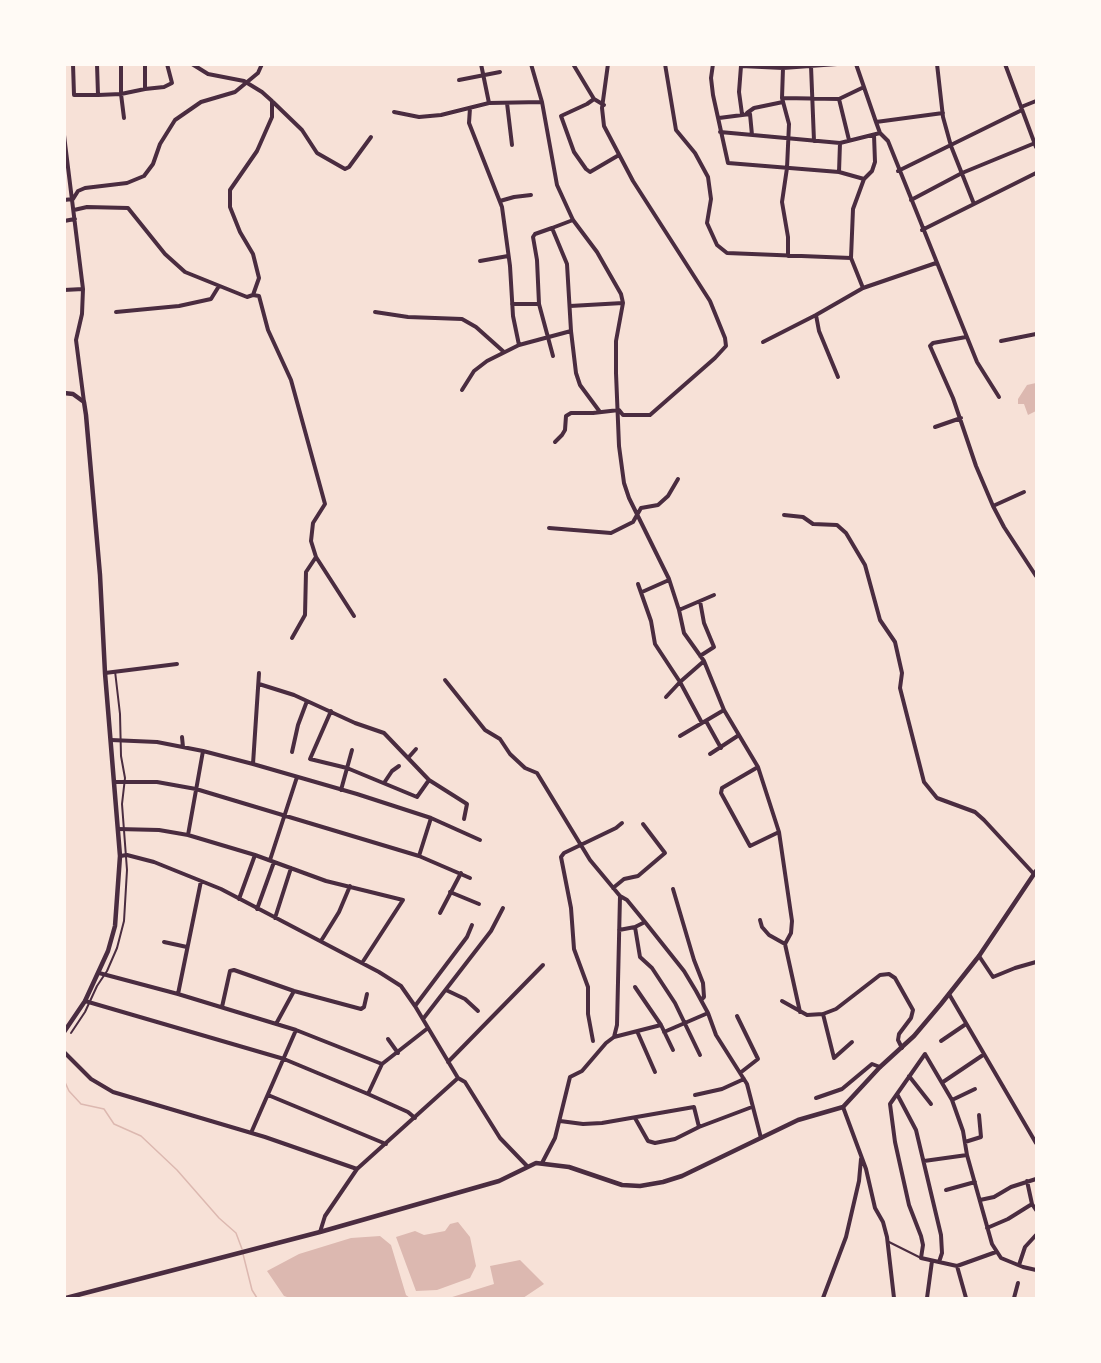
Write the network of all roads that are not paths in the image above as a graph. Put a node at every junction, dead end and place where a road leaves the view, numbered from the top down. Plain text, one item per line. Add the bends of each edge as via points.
1 (73, 64) edge
2 (97, 64) edge
3 (121, 64) edge
4 (145, 64) edge
5 (167, 64) edge
6 (192, 64) edge
7 (262, 64) edge
8 (481, 64) edge
9 (531, 64) edge
10 (573, 64) edge
11 (608, 64) edge
12 (665, 64) edge
13 (713, 64) edge
14 (837, 64) edge
15 (856, 64) edge
16 (937, 64) edge
17 (1005, 64) edge
18 (740, 65) edge
19 (822, 65) edge
20 (811, 66) junction
21 (783, 68) junction
22 (500, 72) dead end
23 (483, 76) junction
24 (459, 80) dead end
25 (248, 83) junction
26 (864, 87) junction
27 (145, 89) junction
28 (121, 94) junction
29 (98, 96) junction
30 (594, 99) junction
31 (812, 99) junction
32 (839, 99) junction
33 (782, 100) junction
34 (272, 101) junction
35 (1036, 101) edge
36 (542, 102) junction
37 (489, 103) junction
38 (507, 103) junction
39 (604, 105) junction
40 (470, 108) junction
41 (1021, 108) junction
42 (394, 112) dead end
43 (744, 113) junction
44 (943, 113) junction
45 (124, 118) dead end
46 (719, 118) junction
47 (876, 122) junction
48 (720, 132) junction
49 (880, 133) junction
50 (64, 135) edge
51 (752, 135) junction
52 (874, 135) junction
53 (371, 137) dead end
54 (788, 137) junction
55 (849, 140) junction
56 (814, 141) junction
57 (840, 143) junction
58 (1036, 144) edge
59 (512, 145) dead end
60 (951, 146) junction
61 (619, 155) junction
62 (787, 168) junction
63 (898, 171) junction
64 (839, 172) junction
65 (962, 173) junction
66 (1036, 173) edge
67 (864, 179) junction
68 (531, 195) dead end
69 (73, 199) junction
70 (64, 200) edge
71 (911, 200) junction
72 (500, 201) junction
73 (974, 204) junction
74 (74, 210) junction
75 (75, 219) junction
76 (573, 220) junction
77 (64, 221) edge
78 (552, 228) junction
79 (922, 230) junction
80 (508, 256) junction
81 (788, 256) junction
82 (851, 258) junction
83 (480, 261) dead end
84 (936, 263) junction
85 (219, 286) junction
86 (863, 288) junction
87 (82, 289) junction
88 (64, 290) edge
89 (253, 295) junction
90 (623, 303) junction
91 (512, 304) junction
92 (539, 304) junction
93 (570, 306) junction
94 (116, 312) dead end
95 (375, 312) dead end
96 (816, 315) junction
97 (571, 331) junction
98 (1036, 334) edge
99 (549, 337) junction
100 (966, 337) junction
101 (1000, 341) dead end
102 (763, 342) dead end
103 (519, 345) junction
104 (504, 352) junction
105 (553, 356) dead end
106 (838, 376) dead end
107 (462, 390) dead end
108 (64, 393) edge
109 (999, 397) dead end
110 (84, 402) junction
111 (618, 410) junction
112 (600, 412) junction
113 (960, 418) junction
114 (935, 427) dead end
115 (555, 442) dead end
116 (678, 479) dead end
117 (1024, 492) dead end
118 (993, 506) junction
119 (636, 514) junction
120 (784, 515) dead end
121 (549, 528) dead end
122 (316, 557) junction
123 (1036, 576) edge
124 (669, 579) junction
125 (638, 584) dead end
126 (642, 591) junction
127 (714, 596) dead end
128 (700, 601) junction
129 (679, 609) junction
130 (354, 616) dead end
131 (292, 638) dead end
132 (700, 656) junction
133 (704, 662) junction
134 (177, 664) dead end
135 (115, 671) junction
136 (105, 673) junction
137 (259, 673) dead end
138 (445, 680) dead end
139 (680, 682) junction
140 (258, 684) junction
141 (666, 697) dead end
142 (308, 700) junction
143 (724, 710) junction
144 (331, 711) junction
145 (704, 722) junction
146 (739, 735) junction
147 (680, 736) dead end
148 (182, 737) dead end
149 (111, 740) junction
150 (121, 741) junction
151 (183, 747) junction
152 (721, 748) junction
153 (416, 749) dead end
154 (352, 750) dead end
155 (203, 751) junction
156 (292, 752) dead end
157 (710, 754) dead end
158 (408, 758) junction
159 (253, 764) junction
160 (399, 766) dead end
161 (758, 767) junction
162 (346, 768) junction
163 (297, 777) junction
164 (429, 780) junction
165 (115, 782) junction
166 (123, 782) junction
167 (384, 783) junction
168 (196, 789) junction
169 (341, 790) junction
170 (283, 815) junction
171 (431, 819) junction
172 (464, 819) dead end
173 (621, 823) dead end
174 (643, 824) dead end
175 (121, 829) junction
176 (779, 832) junction
177 (188, 835) junction
178 (480, 840) dead end
179 (580, 845) junction
180 (127, 855) junction
181 (255, 855) junction
182 (120, 856) junction
183 (419, 856) junction
184 (272, 861) junction
185 (291, 868) junction
186 (461, 873) junction
187 (1035, 873) edge
188 (470, 878) dead end
189 (201, 881) junction
190 (350, 886) junction
191 (613, 888) junction
192 (672, 889) dead end
193 (450, 892) junction
194 (620, 896) junction
195 (239, 899) junction
196 (479, 904) dead end
197 (503, 908) dead end
198 (257, 909) junction
199 (440, 913) dead end
200 (275, 918) junction
201 (760, 920) dead end
202 (645, 922) junction
203 (472, 925) dead end
204 (634, 927) junction
205 (619, 930) junction
206 (321, 941) junction
207 (164, 942) dead end
208 (785, 944) junction
209 (187, 947) junction
210 (979, 956) junction
211 (1036, 962) edge
212 (362, 963) junction
213 (543, 965) dead end
214 (101, 974) junction
215 (635, 987) dead end
216 (446, 990) junction
217 (294, 991) junction
218 (178, 994) junction
219 (367, 994) dead end
220 (949, 994) junction
221 (701, 1000) junction
222 (782, 1001) dead end
223 (87, 1002) junction
224 (415, 1006) junction
225 (222, 1007) junction
226 (478, 1011) dead end
227 (800, 1012) junction
228 (708, 1013) junction
229 (823, 1014) junction
230 (737, 1016) dead end
231 (423, 1019) junction
232 (276, 1024) junction
233 (685, 1024) junction
234 (966, 1024) junction
235 (661, 1025) junction
236 (428, 1028) junction
237 (296, 1030) junction
238 (637, 1031) junction
239 (64, 1032) edge
240 (664, 1032) junction
241 (71, 1034) dead end
242 (614, 1037) junction
243 (388, 1039) dead end
244 (593, 1041) dead end
245 (941, 1041) dead end
246 (852, 1042) dead end
247 (902, 1048) junction
248 (673, 1050) dead end
249 (64, 1052) edge
250 (398, 1053) junction
251 (700, 1054) dead end
252 (983, 1055) junction
253 (284, 1059) junction
254 (448, 1062) junction
255 (382, 1064) junction
256 (880, 1067) junction
257 (655, 1072) dead end
258 (740, 1073) junction
259 (909, 1076) junction
260 (458, 1078) junction
261 (744, 1079) junction
262 (943, 1082) junction
263 (975, 1089) dead end
264 (368, 1094) junction
265 (897, 1094) junction
266 (268, 1095) junction
267 (695, 1095) dead end
268 (816, 1098) dead end
269 (952, 1100) junction
270 (931, 1104) dead end
271 (752, 1107) junction
272 (843, 1107) junction
273 (979, 1115) dead end
274 (415, 1118) junction
275 (635, 1118) junction
276 (560, 1121) junction
277 (699, 1127) junction
278 (251, 1133) junction
279 (761, 1138) junction
280 (965, 1142) junction
281 (1036, 1143) edge
282 (386, 1144) junction
283 (861, 1153) junction
284 (967, 1155) junction
285 (923, 1161) junction
286 (542, 1164) junction
287 (527, 1166) junction
288 (357, 1168) junction
289 (1036, 1179) edge
290 (1027, 1181) junction
291 (975, 1182) junction
292 (946, 1190) dead end
293 (980, 1200) junction
294 (1032, 1204) junction
295 (1036, 1210) edge
296 (987, 1228) junction
297 (320, 1232) junction
298 (1036, 1235) edge
299 (888, 1241) junction
300 (996, 1252) junction
301 (921, 1257) junction
302 (932, 1261) junction
303 (939, 1262) junction
304 (1018, 1265) junction
305 (957, 1266) junction
306 (1036, 1270) edge
307 (1018, 1283) dead end
308 (66, 1299) edge
309 (823, 1299) edge
310 (894, 1299) edge
311 (927, 1299) edge
312 (966, 1299) edge
313 (1014, 1299) edge

1 - 29 street via 74,95
2 - 29 street
3 - 28 street
4 - 27 street
5 - 27 street via 172,83
6 - 25 street via 208,74
7 - 25 street
8 - 23 street
9 - 36 street
10 - 30 street
11 - 39 street
12 - 81 street via 676,130 708,177 711,199 707,223 717,245 727,253
13 - 46 street via 711,78
14 - 19 street
15 - 26 street
16 - 44 street
17 - 41 street
18 - 21 street
18 - 43 street via 739,92
19 - 20 street
20 - 21 street
20 - 31 street
21 - 33 street
22 - 23 street
23 - 24 street
23 - 37 street
25 - 34 street
25 - 69 street via 235,92 201,102 175,120 144,176 127,183 85,188
26 - 32 street
26 - 47 street
27 - 28 street
28 - 29 street
28 - 45 street
30 - 39 street
30 - 61 street via 561,116 574,152 590,172
31 - 32 street
31 - 33 street
31 - 56 street
32 - 55 street
33 - 43 street
33 - 54 street via 789,124
34 - 53 street via 302,130 317,153 345,169
34 - 89 street via 272,117 257,152 230,190 230,207 253,254 259,278
35 - 41 street
36 - 38 street
36 - 76 street via 557,185
37 - 38 street
37 - 40 street
38 - 59 street
39 - 61 street via 604,126
40 - 42 street via 419,117
40 - 72 street via 469,123
41 - 58 street
41 - 60 street
43 - 46 street
43 - 51 street via 750,114
44 - 47 street
44 - 60 street
46 - 48 street
47 - 49 street
48 - 51 street
48 - 62 street via 728,163
49 - 52 street
49 - 63 street via 888,141
50 - 69 street
51 - 54 street
52 - 55 street
52 - 67 street via 875,162
54 - 56 street
54 - 62 street
55 - 57 street
56 - 57 street
57 - 64 street
58 - 65 street
60 - 63 street
60 - 65 street
61 - 111 street via 710,301 726,346 650,415 623,415
62 - 64 street
62 - 81 street via 782,202
63 - 71 street
64 - 67 street
65 - 71 street
65 - 73 street
66 - 73 street
67 - 82 street via 853,209
68 - 72 street
69 - 70 street
69 - 74 street
71 - 79 street
72 - 80 street
73 - 79 street
74 - 75 street
74 - 85 street via 128,208 185,272
75 - 77 street
75 - 87 street
76 - 78 street
76 - 90 street via 597,252
78 - 92 street via 533,237
78 - 93 street via 567,264
79 - 84 street
80 - 83 street
80 - 91 street
81 - 82 street
82 - 86 street
84 - 86 street
84 - 100 street
85 - 89 street via 247,297
85 - 94 street via 211,298 179,306
86 - 96 street
87 - 88 street
87 - 110 street via 76,340
89 - 122 street via 259,296 268,330 291,380 323,495 325,504 311,532
90 - 93 street
90 - 111 street via 616,341
91 - 92 street
91 - 103 street
92 - 99 street
93 - 97 street
95 - 104 street via 462,319
96 - 102 street
96 - 106 street
97 - 99 street
97 - 112 street via 576,374
98 - 101 street
99 - 103 street
99 - 105 street
100 - 109 street
100 - 113 street via 930,346
103 - 104 street
104 - 107 street via 474,371
108 - 110 street
110 - 136 street
111 - 112 street
111 - 119 street via 624,483
112 - 115 street via 568,414 565,430
113 - 114 street
113 - 118 street
116 - 119 street via 668,496
117 - 118 street
118 - 123 street
119 - 121 street via 633,522 611,533
119 - 124 street
120 - 187 street via 803,517 813,524 837,525 846,533 865,565 880,620 895,642 902,673 900,688 924,782 937,798 984,820
122 - 130 street
122 - 131 street via 306,572 304,615
124 - 126 street
124 - 129 street
125 - 126 street
126 - 139 street via 655,644
127 - 128 street
128 - 129 street
128 - 132 street via 714,647
129 - 132 street via 684,633
132 - 133 street
133 - 139 street
133 - 143 street
134 - 135 street
135 - 136 street
135 - 150 street
136 - 149 street
137 - 140 street
138 - 179 street via 485,729 525,768 537,773
139 - 141 street
139 - 145 street
140 - 142 street
140 - 159 street
142 - 144 street
142 - 156 street
143 - 145 street
143 - 146 street
144 - 158 street via 384,733
144 - 162 street via 310,759
145 - 147 street
145 - 152 street
146 - 152 street
146 - 161 street
148 - 151 street
149 - 150 street
149 - 165 street
150 - 151 street
150 - 166 street
151 - 155 street
152 - 157 street
153 - 158 street
154 - 162 street
155 - 159 street
155 - 168 street
158 - 164 street
159 - 163 street
160 - 167 street
161 - 176 street
161 - 176 street via 722,788 721,793 750,846
162 - 167 street
162 - 169 street
163 - 169 street
163 - 170 street
164 - 167 street via 417,797
164 - 172 street via 467,804
165 - 166 street
165 - 175 street
166 - 168 street via 157,782
166 - 175 street
168 - 170 street
168 - 177 street
169 - 171 street
170 - 183 street
170 - 184 street
171 - 178 street
171 - 183 street
173 - 179 street
174 - 191 street via 665,853 639,876 624,879
175 - 177 street
175 - 180 street
175 - 182 street
176 - 208 street via 792,921
177 - 181 street
179 - 191 street
179 - 244 street via 564,853 560,863 571,908 574,948 588,987
180 - 182 street
180 - 189 street
180 - 214 street via 124,921 117,948
181 - 184 street
181 - 195 street
182 - 214 street via 115,926
183 - 186 street
184 - 185 street
184 - 198 street
185 - 190 street
185 - 200 street
186 - 188 street
186 - 193 street
187 - 210 street
189 - 195 street
189 - 209 street
190 - 206 street
190 - 212 street via 403,900
191 - 194 street
192 - 221 street via 703,983
193 - 196 street
193 - 199 street
194 - 202 street
194 - 205 street
195 - 198 street
197 - 216 street via 491,931
198 - 200 street
200 - 206 street
201 - 208 street via 769,935
202 - 204 street
202 - 221 street via 684,971
203 - 224 street
204 - 205 street
204 - 233 street via 640,957 652,968
205 - 242 street
206 - 212 street
207 - 209 street
208 - 227 street
209 - 218 street
210 - 211 street via 993,977
210 - 220 street
212 - 224 street via 401,986
213 - 254 street
214 - 218 street
214 - 223 street
215 - 235 street
216 - 226 street
216 - 231 street
217 - 219 street via 361,1009
217 - 225 street via 232,970
217 - 232 street
218 - 225 street
220 - 234 street
220 - 247 street
221 - 228 street
222 - 227 street
223 - 239 street
223 - 241 street
223 - 253 street
224 - 231 street
225 - 232 street
227 - 229 street
228 - 233 street
228 - 258 street via 716,1035
229 - 246 street via 834,1058
229 - 247 street via 836,1009 880,975 889,974 896,978 913,1010 899,1034
230 - 258 street via 758,1059
231 - 236 street
232 - 237 street
233 - 240 street
233 - 251 street
234 - 245 street
234 - 252 street
235 - 238 street
235 - 240 street
236 - 250 street
236 - 254 street
237 - 253 street
237 - 255 street
238 - 242 street
238 - 257 street
240 - 248 street
242 - 276 street via 582,1071 569,1079
243 - 250 street
247 - 256 street
249 - 278 street via 91,1079 113,1092
250 - 255 street
252 - 262 street
252 - 281 street
253 - 264 street
253 - 266 street
254 - 260 street
255 - 264 street
256 - 268 street via 872,1064 842,1089
256 - 272 street
258 - 261 street
259 - 262 street via 925,1054
259 - 265 street
259 - 270 street
260 - 274 street
260 - 287 street via 465,1082 500,1138
261 - 267 street
261 - 271 street
262 - 269 street
263 - 269 street
264 - 274 street
265 - 285 street via 915,1126
265 - 301 street via 890,1109 909,1205 921,1236
266 - 278 street
266 - 282 street
269 - 280 street
271 - 277 street
271 - 279 street
272 - 279 street via 798,1120
272 - 283 street
273 - 280 street via 981,1137
274 - 282 street
275 - 276 street via 592,1124
275 - 277 street via 694,1107
275 - 277 street via 648,1141 655,1143 675,1139
276 - 286 street
278 - 288 street
279 - 286 street via 682,1176 640,1186 622,1185 570,1167
280 - 284 street
282 - 288 street
283 - 299 street
283 - 309 street via 846,1237
284 - 285 street
284 - 291 street
285 - 303 street via 942,1245
286 - 287 street
287 - 297 street via 507,1179
288 - 297 street via 325,1216
289 - 290 street
290 - 293 street
290 - 294 street
291 - 292 street
291 - 293 street
293 - 296 street
294 - 295 street
294 - 296 street
296 - 300 street
297 - 308 street
298 - 304 street via 1025,1247
299 - 301 street
299 - 310 street
300 - 304 street
300 - 305 street
301 - 302 street
302 - 303 street
302 - 311 street
303 - 305 street
304 - 306 street
305 - 312 street
307 - 313 street

